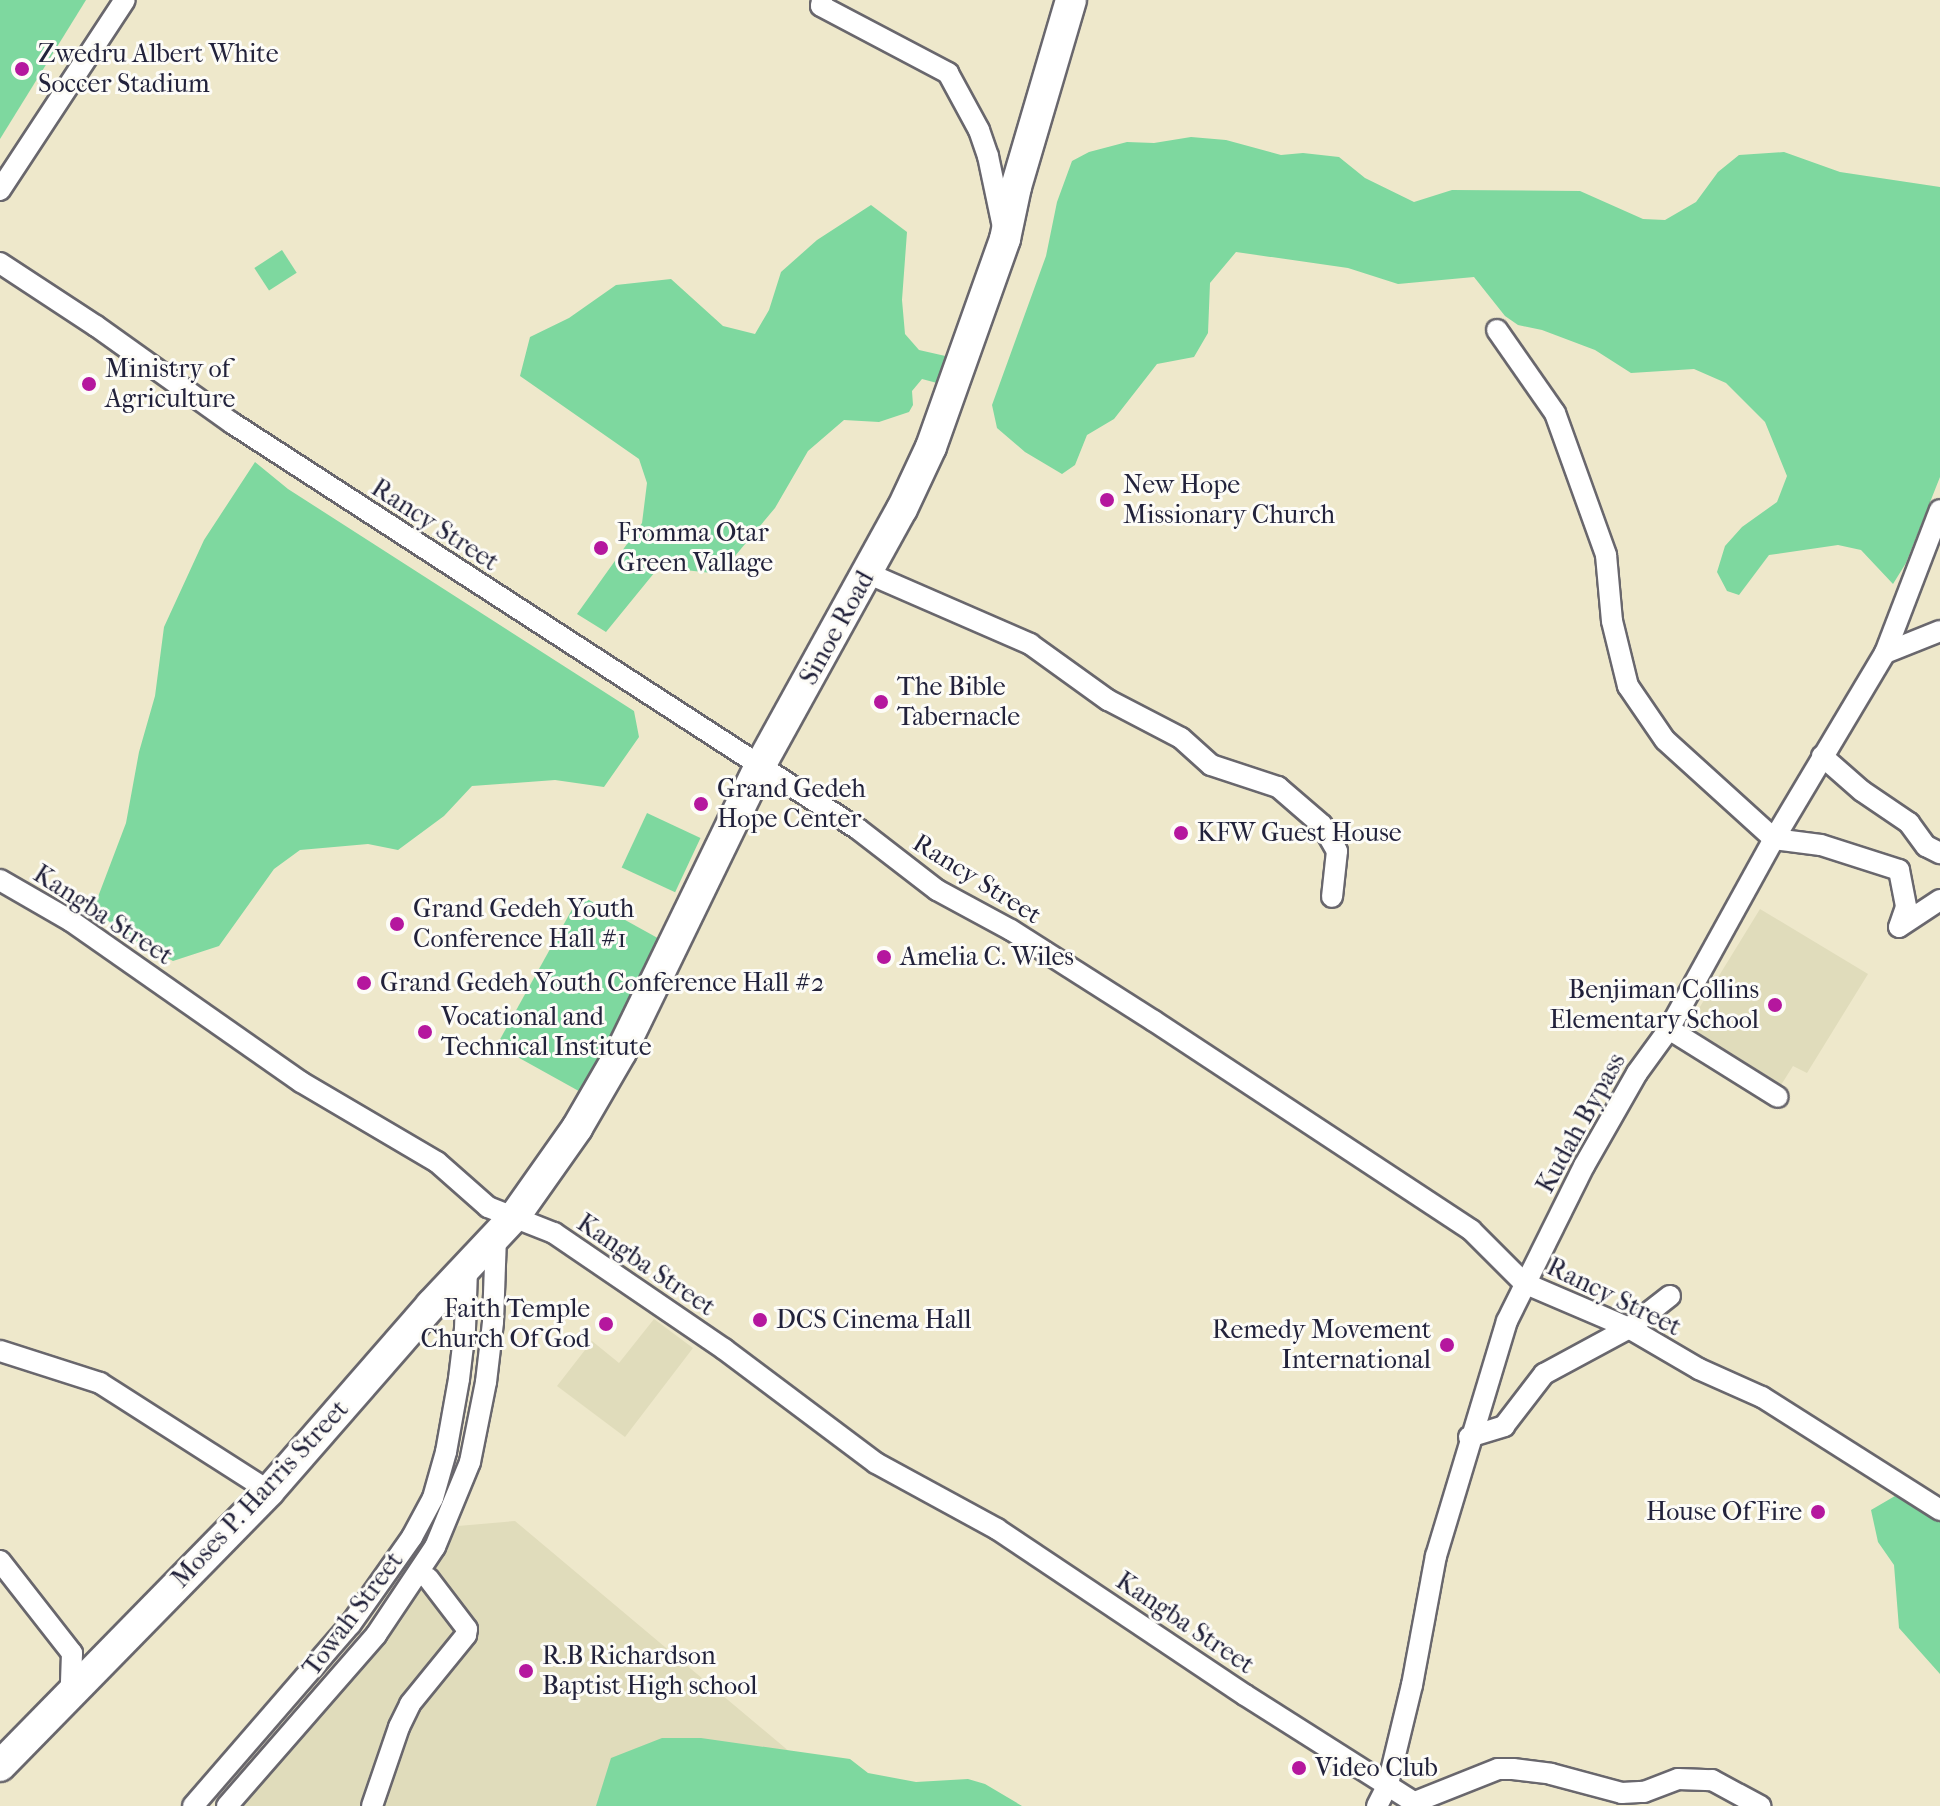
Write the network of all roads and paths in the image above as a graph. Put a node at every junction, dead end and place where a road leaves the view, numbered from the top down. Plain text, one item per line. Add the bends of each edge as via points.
1 (125, 0) edge
2 (822, 0) edge
3 (1071, 0) edge
4 (0, 190) edge
5 (1005, 239) junction
6 (0, 263) edge
7 (1497, 330) dead end
8 (1940, 510) edge
9 (867, 573) junction
10 (1940, 631) edge
11 (1885, 653) junction
12 (1822, 756) junction
13 (761, 764) junction
14 (1774, 839) junction
15 (1940, 853) edge
16 (0, 880) edge
17 (1332, 897) dead end
18 (1940, 900) edge
19 (1669, 1029) junction
20 (1778, 1097) dead end
21 (505, 1226) junction
22 (467, 1268) junction
23 (1524, 1283) junction
24 (1670, 1296) dead end
25 (1629, 1328) junction
26 (0, 1351) edge
27 (1469, 1437) junction
28 (269, 1491) junction
29 (1940, 1510) edge
30 (0, 1561) edge
31 (428, 1578) dead end
32 (71, 1691) junction
33 (0, 1766) edge
34 (1388, 1784) junction
35 (1418, 1804) edge
36 (193, 1806) edge
37 (227, 1806) edge
38 (372, 1806) edge
39 (1377, 1806) edge
40 (1760, 1806) edge

1 - 4 street
2 - 5 street via 821,6 948,73 988,156
3 - 5 highway, Sinoe Road
5 - 9 highway, Sinoe Road via 931,447
6 - 13 street, Rancy Street via 224,418
7 - 14 street via 1555,413 1600,530 1612,621 1628,686 1665,740
8 - 11 street, Kudah Bypass
9 - 13 highway, Sinoe Road
9 - 17 street via 1030,644 1108,700 1181,738 1211,765 1278,787 1322,825 1337,851
10 - 11 street
11 - 12 street, Kudah Bypass
12 - 14 street, Kudah Bypass
12 - 15 street
13 - 21 highway, Sinoe Road via 621,1052 569,1139
13 - 23 street, Rancy Street via 937,890 1011,930 1471,1230
14 - 18 street via 1821,845 1899,870 1906,907 1899,927
14 - 19 street, Kudah Bypass
16 - 21 street, Kangba Street via 71,921 301,1082 437,1162
19 - 20 street
19 - 23 street, Kudah Bypass via 1637,1073
21 - 22 highway, Moses P. Harris Street
21 - 34 street, Kangba Street via 554,1233 724,1349 876,1463 997,1529
21 - 37 street, Towah Street via 470,1462 435,1547 376,1635
22 - 28 highway, Moses P. Harris Street
22 - 36 street, Towah Street via 459,1379 433,1498 350,1625
23 - 25 street, Rancy Street
23 - 27 street, Kudah Bypass
24 - 25 street
25 - 27 street via 1558,1363 1533,1384 1504,1426
25 - 29 street, Rancy Street via 1699,1369 1762,1397
26 - 28 street via 100,1383
27 - 34 street, Kudah Bypass via 1436,1556
28 - 32 highway, Moses P. Harris Street
30 - 32 street via 72,1653
31 - 38 street via 467,1629 466,1635 410,1704
32 - 33 highway, Moses P. Harris Street
34 - 35 street, Kangba Street
34 - 39 street, Kudah Bypass
35 - 40 street via 1498,1769 1513,1769 1622,1793 1644,1792 1678,1779 1712,1780

